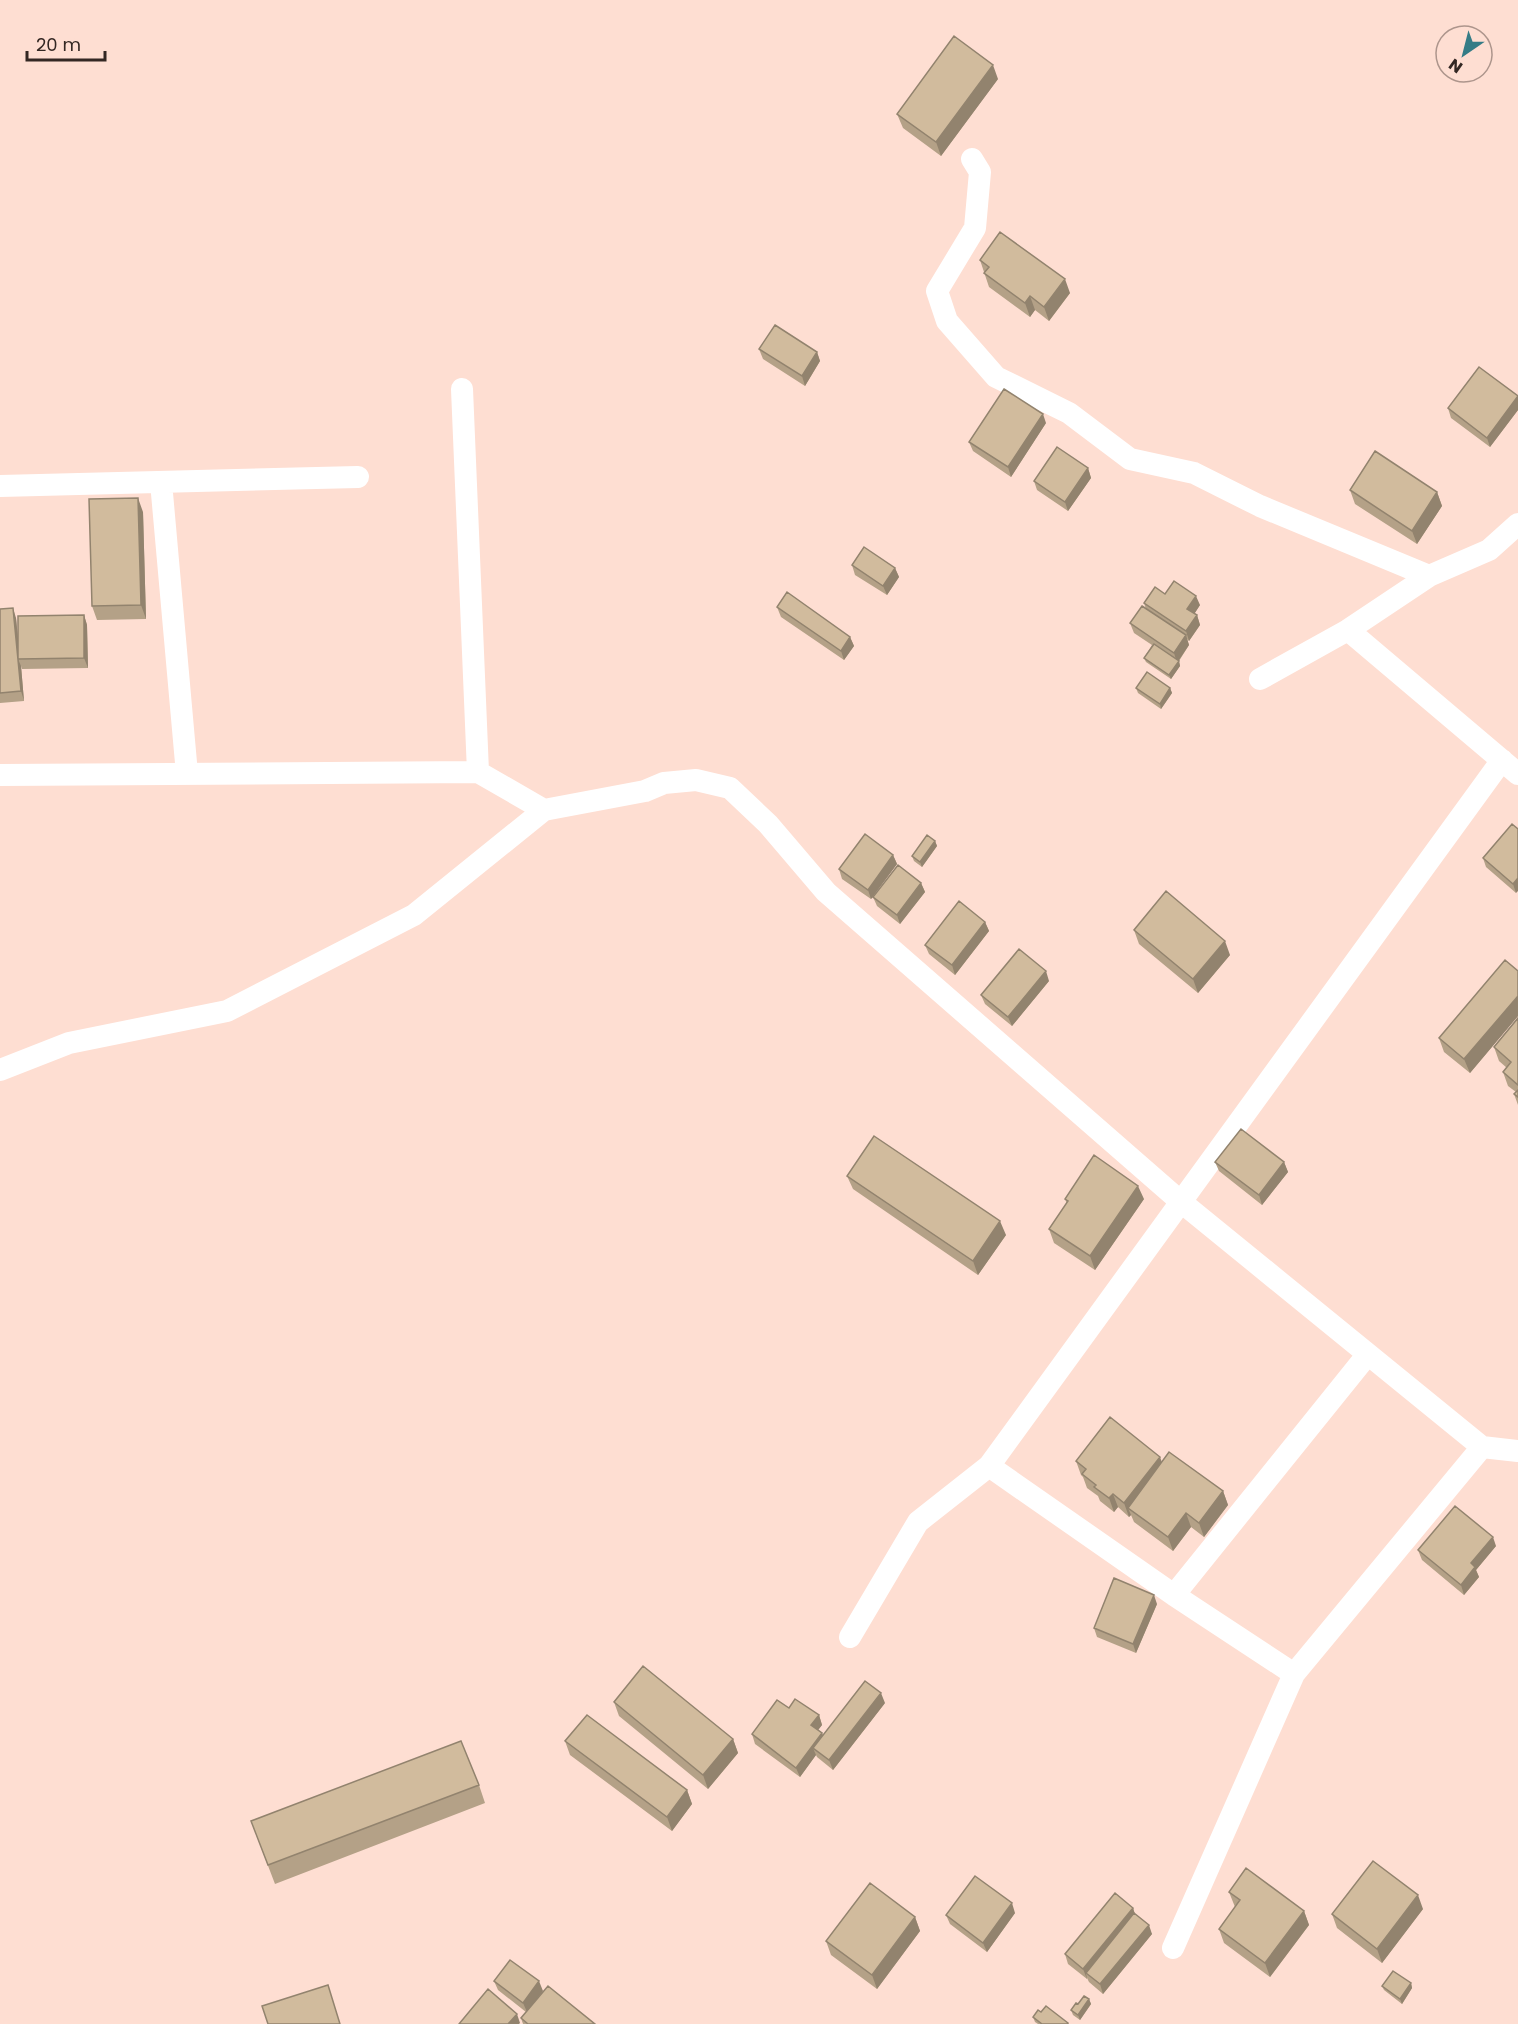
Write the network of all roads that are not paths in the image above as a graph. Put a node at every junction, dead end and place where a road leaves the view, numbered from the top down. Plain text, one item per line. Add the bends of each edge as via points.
1 (972, 159) dead end
2 (462, 389) dead end
3 (358, 477) dead end
4 (161, 482) junction
5 (0, 486) edge
6 (1518, 524) edge
7 (1430, 576) junction
8 (1348, 630) junction
9 (1260, 679) dead end
10 (1510, 767) edge
11 (478, 772) junction
12 (187, 774) junction
13 (0, 775) edge
14 (544, 810) junction
15 (0, 1070) edge
16 (1180, 1201) junction
17 (1368, 1354) junction
18 (1482, 1447) junction
19 (1518, 1451) edge
20 (989, 1466) junction
21 (1174, 1595) junction
22 (850, 1637) dead end
23 (1293, 1674) junction
24 (1173, 1948) dead end

1 - 7 street via 980,172 975,228 937,291 947,321 996,377 1069,413 1130,459 1194,473 1260,506
2 - 11 street
3 - 4 street
4 - 5 street
4 - 12 street
6 - 7 street via 1489,550
7 - 8 street
8 - 9 street
8 - 10 street
10 - 16 street
11 - 12 street
11 - 14 street
12 - 13 street
14 - 15 street via 414,915 227,1011 69,1043
14 - 16 street via 645,791 664,783 696,780 730,788 768,824 826,892
16 - 17 street
16 - 20 street
17 - 18 street
17 - 21 street
18 - 19 street
18 - 23 street
20 - 21 street
20 - 22 street via 918,1522
21 - 23 street
23 - 24 street

